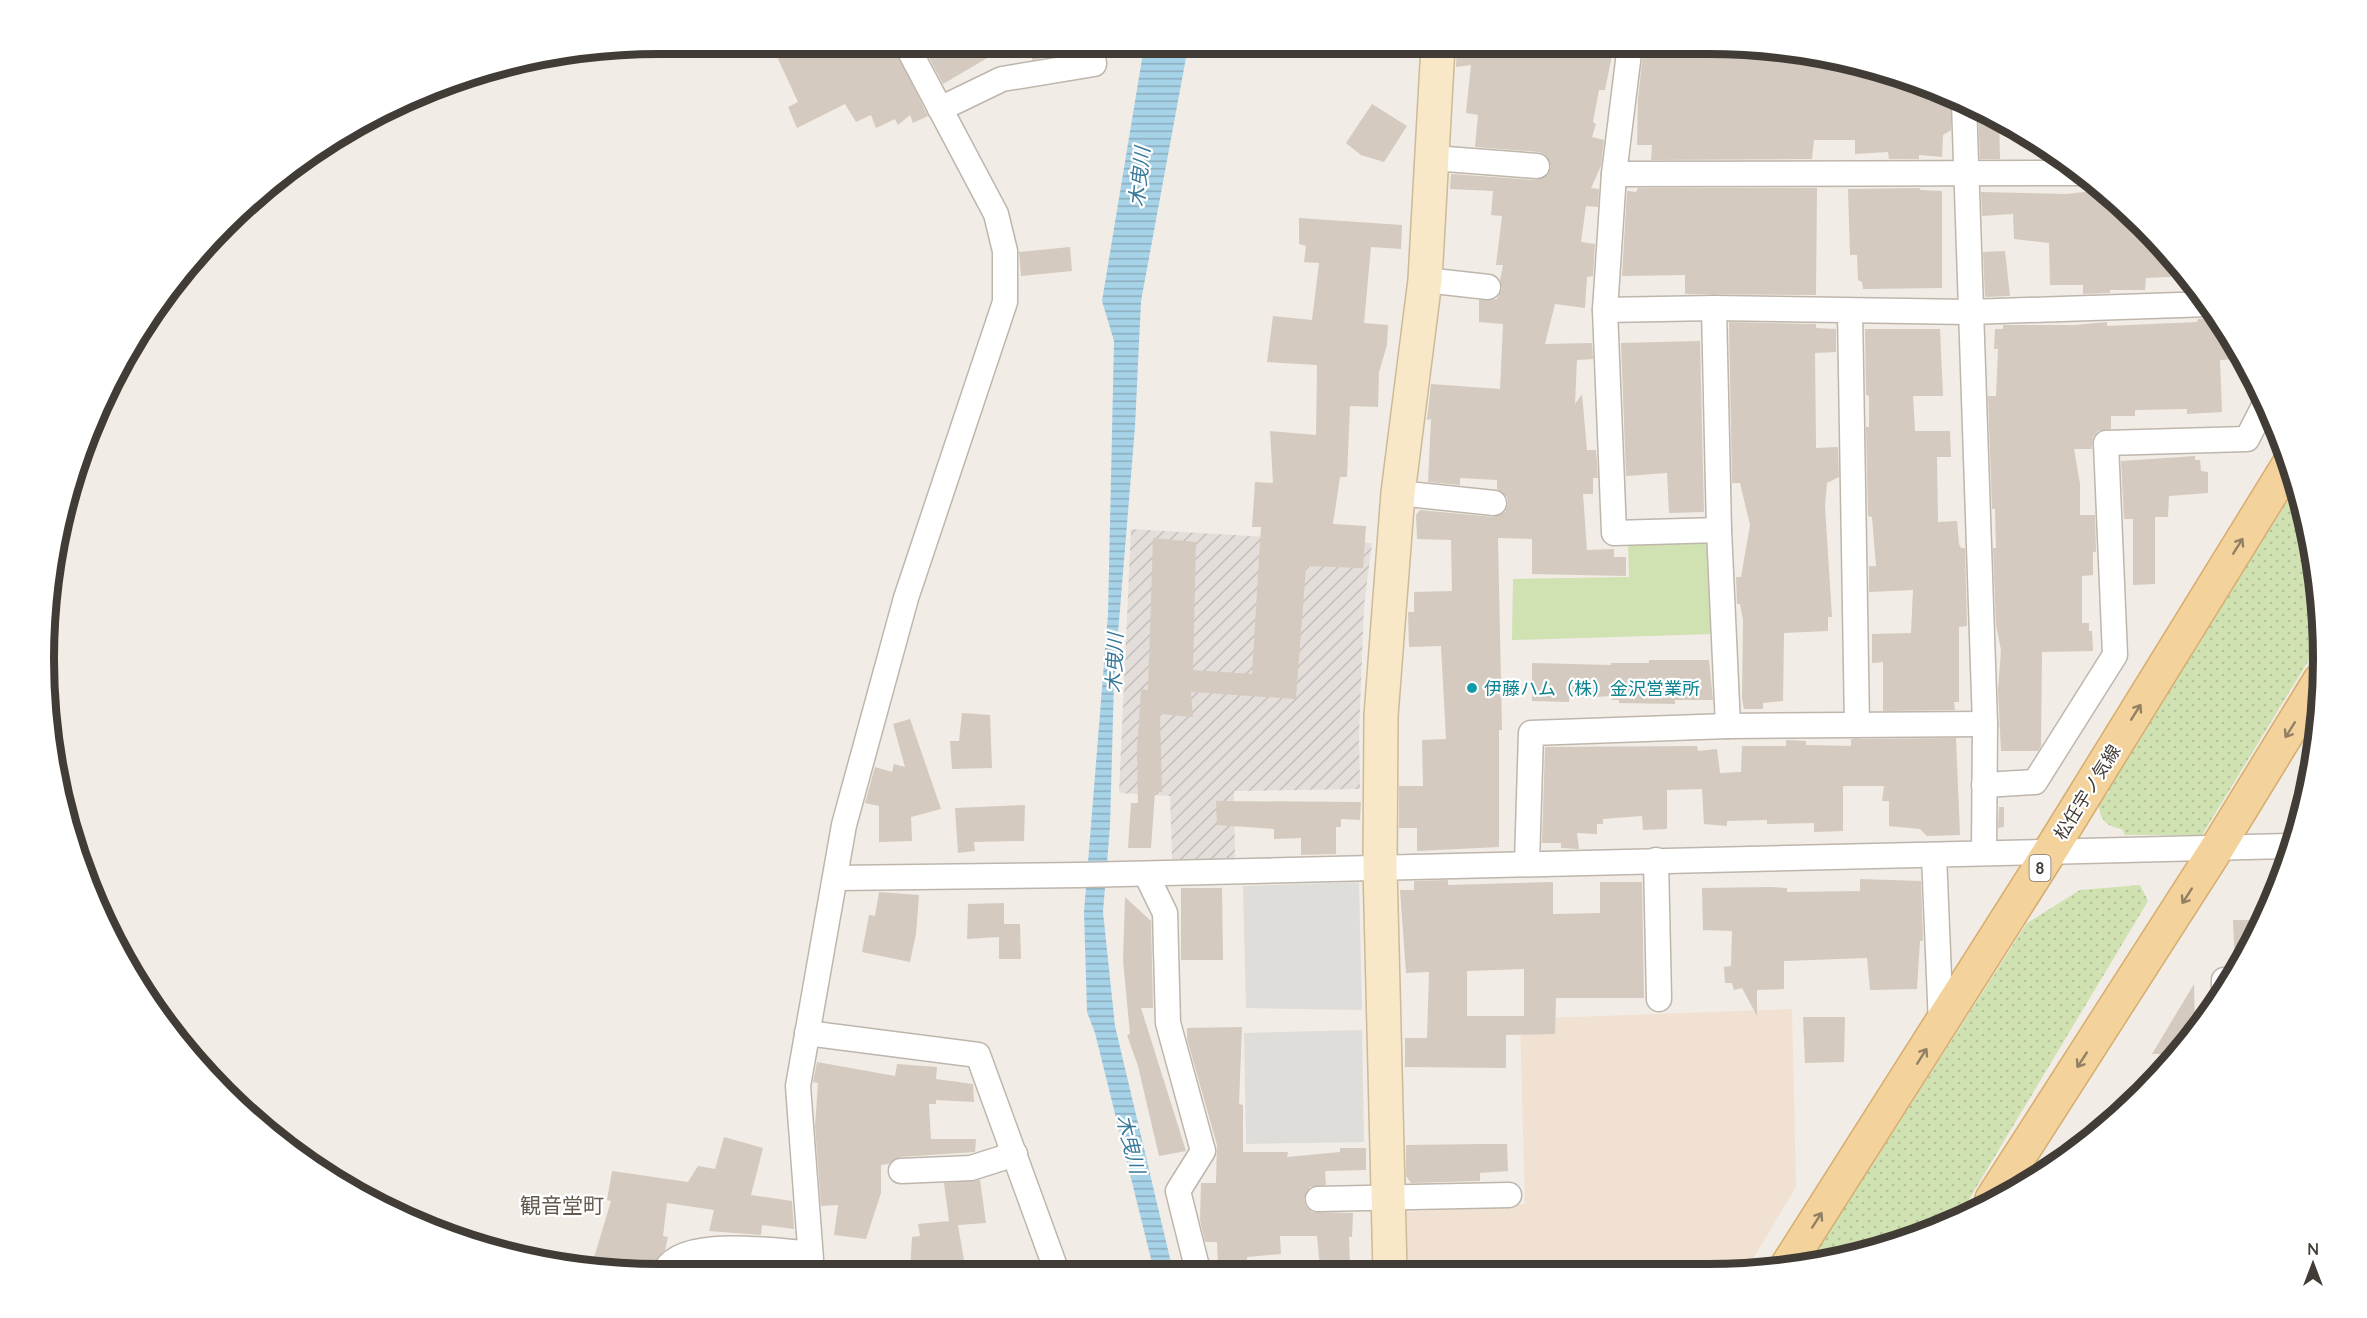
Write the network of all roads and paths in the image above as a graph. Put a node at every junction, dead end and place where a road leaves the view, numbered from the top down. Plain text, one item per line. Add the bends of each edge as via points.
1 (911, 54) edge
2 (1093, 54) edge
3 (1438, 54) edge
4 (1629, 54) edge
5 (940, 109) junction
6 (1964, 111) edge
7 (1433, 158) junction
8 (1538, 166) dead end
9 (2068, 173) edge
10 (1614, 174) junction
11 (1966, 174) junction
12 (1425, 280) junction
13 (1488, 287) dead end
14 (2198, 304) edge
15 (1714, 308) junction
16 (1605, 309) junction
17 (1850, 311) junction
18 (1969, 312) junction
19 (2261, 413) edge
20 (2283, 473) edge
21 (1398, 493) junction
22 (1494, 503) dead end
23 (1719, 530) junction
24 (2312, 693) edge
25 (1985, 724) junction
26 (1857, 725) junction
27 (1728, 726) junction
28 (1984, 785) junction
29 (2283, 846) edge
30 (2217, 848) junction
31 (1984, 852) junction
32 (2049, 853) junction
33 (1934, 855) junction
34 (1656, 860) junction
35 (1527, 863) junction
36 (1380, 867) junction
37 (1146, 874) junction
38 (836, 878) junction
39 (1659, 999) dead end
40 (1941, 1025) junction
41 (807, 1033) junction
42 (1015, 1154) junction
43 (901, 1171) dead end
44 (1998, 1190) edge
45 (1509, 1195) dead end
46 (1318, 1198) dead end
47 (1388, 1198) junction
48 (1792, 1258) edge
49 (811, 1263) edge
50 (673, 1264) edge
51 (1054, 1264) edge
52 (1196, 1264) edge
53 (1390, 1264) edge

1 - 5 street
2 - 5 street via 1094,64 1002,79
3 - 7 street
4 - 10 street
5 - 38 street via 996,214 1005,250 1005,302 906,598 844,825
6 - 11 street
7 - 8 street
7 - 12 street
9 - 11 street
10 - 11 street
10 - 16 street
11 - 18 street
12 - 13 street
12 - 21 street
14 - 18 street
15 - 16 street
15 - 17 street
15 - 23 street
16 - 23 street via 1614,532
17 - 18 street
17 - 26 street
18 - 25 street
19 - 28 street via 2247,439 2106,443 2115,655 2035,782
32 -> 20 main road, 松任宇ノ気線 / 8
21 - 22 street
21 - 36 street via 1381,716
23 - 27 street
24 -> 30 main road
25 - 26 street
25 - 28 street
26 - 27 street
27 - 35 street via 1531,733
28 - 31 street
29 - 30 street
30 - 32 street
30 -> 44 main road
31 - 32 street
31 - 33 street
32 - 40 main road, 松任宇ノ気線 / 8
33 - 34 street
33 - 40 street
34 - 35 street
34 - 39 street
35 - 36 street
36 - 37 street
36 - 47 street
37 - 38 street
37 - 52 street via 1165,913 1168,1023 1203,1151 1178,1191
38 - 41 street
48 -> 40 main road, 松任宇ノ気線 / 8
41 - 42 street via 978,1055
41 - 49 street via 798,1086
42 - 43 street via 971,1168
42 - 51 street
45 - 47 street
46 - 47 street
47 - 53 street
49 - 50 street via 702,1249 683,1254

